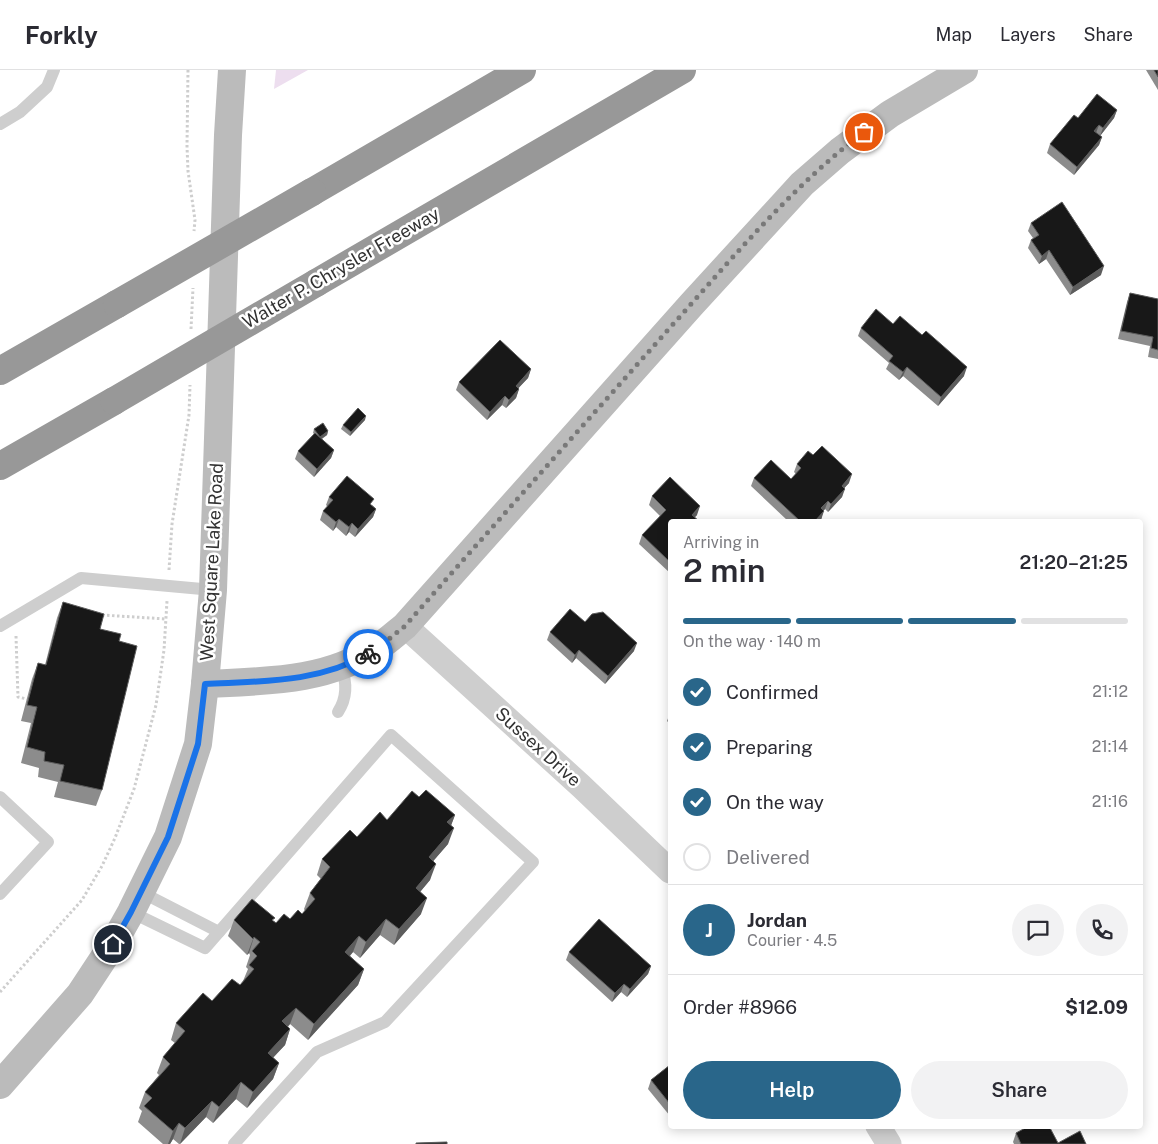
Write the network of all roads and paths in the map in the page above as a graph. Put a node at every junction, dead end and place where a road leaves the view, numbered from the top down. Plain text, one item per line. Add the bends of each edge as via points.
1 (54, 70) edge
2 (188, 70) edge
3 (232, 70) edge
4 (522, 70) edge
5 (682, 70) edge
6 (964, 70) edge
7 (0, 124) edge
8 (194, 240) dead end
9 (193, 279) dead end
10 (191, 337) dead end
11 (0, 372) edge
12 (190, 376) dead end
13 (0, 466) edge
14 (168, 585) junction
15 (213, 590) junction
16 (100, 615) edge
17 (166, 619) junction
18 (0, 626) edge
19 (405, 626) junction
20 (16, 631) dead end
21 (341, 667) junction
22 (205, 684) junction
23 (27, 699) edge
24 (338, 712) dead end
25 (0, 797) edge
26 (668, 869) edge
27 (0, 894) edge
28 (136, 902) junction
29 (219, 932) junction
30 (0, 992) edge
31 (0, 1085) edge
32 (880, 1129) edge
33 (234, 1144) edge
34 (889, 1144) edge

1 - 7 lane via 47,87 20,112
2 - 8 path via 187,146
3 - 15 main road, West Square Lake Road
4 - 11 highway, bridge
5 - 13 highway, Walter P. Chrysler Freeway, bridge
6 - 19 main road via 890,114 802,184
9 - 10 path
12 - 14 path via 189,415 172,524
14 - 15 lane
14 - 17 path
14 - 18 lane via 81,578
15 - 22 main road, West Square Lake Road
16 - 17 path
17 - 30 path via 156,705 134,789 115,838 82,900
19 - 21 main road via 379,647
19 - 26 street, Sussex Drive
20 - 23 path via 18,697
21 - 22 main road via 289,679
21 - 24 lane via 346,689
22 - 28 main road, West Square Lake Road via 198,744 168,837
25 - 27 lane via 48,842
28 - 29 lane
28 - 29 lane via 205,948
28 - 31 main road, West Square Lake Road via 80,994
29 - 33 lane via 391,734 533,862 385,1022 318,1052
32 - 34 street

